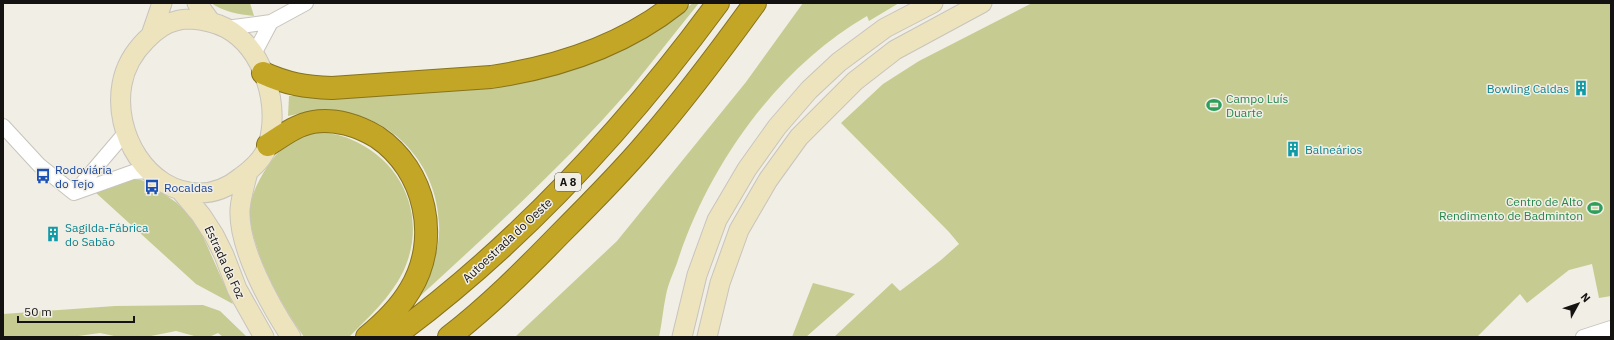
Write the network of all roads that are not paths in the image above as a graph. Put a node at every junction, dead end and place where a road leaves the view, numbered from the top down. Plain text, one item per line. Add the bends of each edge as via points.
1 (162, 3) edge
2 (197, 3) edge
3 (306, 3) edge
4 (676, 3) edge
5 (718, 3) edge
6 (755, 3) edge
7 (933, 3) edge
8 (982, 3) edge
9 (271, 22) junction
10 (218, 24) junction
11 (151, 35) junction
12 (259, 63) junction
13 (3, 126) edge
14 (126, 132) junction
15 (268, 145) junction
16 (149, 171) junction
17 (248, 172) junction
18 (180, 190) junction
19 (74, 193) junction
20 (1611, 328) edge
21 (264, 337) edge
22 (291, 337) edge
23 (367, 337) edge
24 (392, 337) edge
25 (450, 337) edge
26 (682, 337) edge
27 (708, 337) edge
28 (1583, 337) edge

1 - 11 main road
2 - 10 main road
3 - 9 street
4 - 12 highway via 629,35 606,46 560,63 514,74 332,88 291,84
5 - 24 highway, Autoestrada do Oeste / A 8 via 640,102 553,197 456,288
6 - 25 highway, A 8 via 688,92 604,190 532,263
7 - 26 main road via 885,28 839,62 809,90 777,127 747,169 717,220 697,275
8 - 27 main road via 895,50 855,81 799,137 768,180 739,230 720,283
9 - 10 street
9 - 12 street
10 - 11 main road via 191,19 176,20
10 - 12 main road via 241,39
11 - 14 main road via 133,55 126,68 121,100
12 - 15 main road via 269,90 271,108
13 - 19 street via 39,165
14 - 16 main road via 131,146
14 - 19 street
15 - 17 main road
15 - 23 highway via 302,125 337,122 368,132 396,153 409,169 425,208 425,248 411,289 394,312
16 - 18 main road via 167,185
16 - 19 street via 133,172
17 - 18 main road via 217,191 200,193
17 - 22 main road, Estrada da Foz via 240,209 247,248 268,298
18 - 21 main road, Estrada da Foz via 214,235 248,312
20 - 28 street

